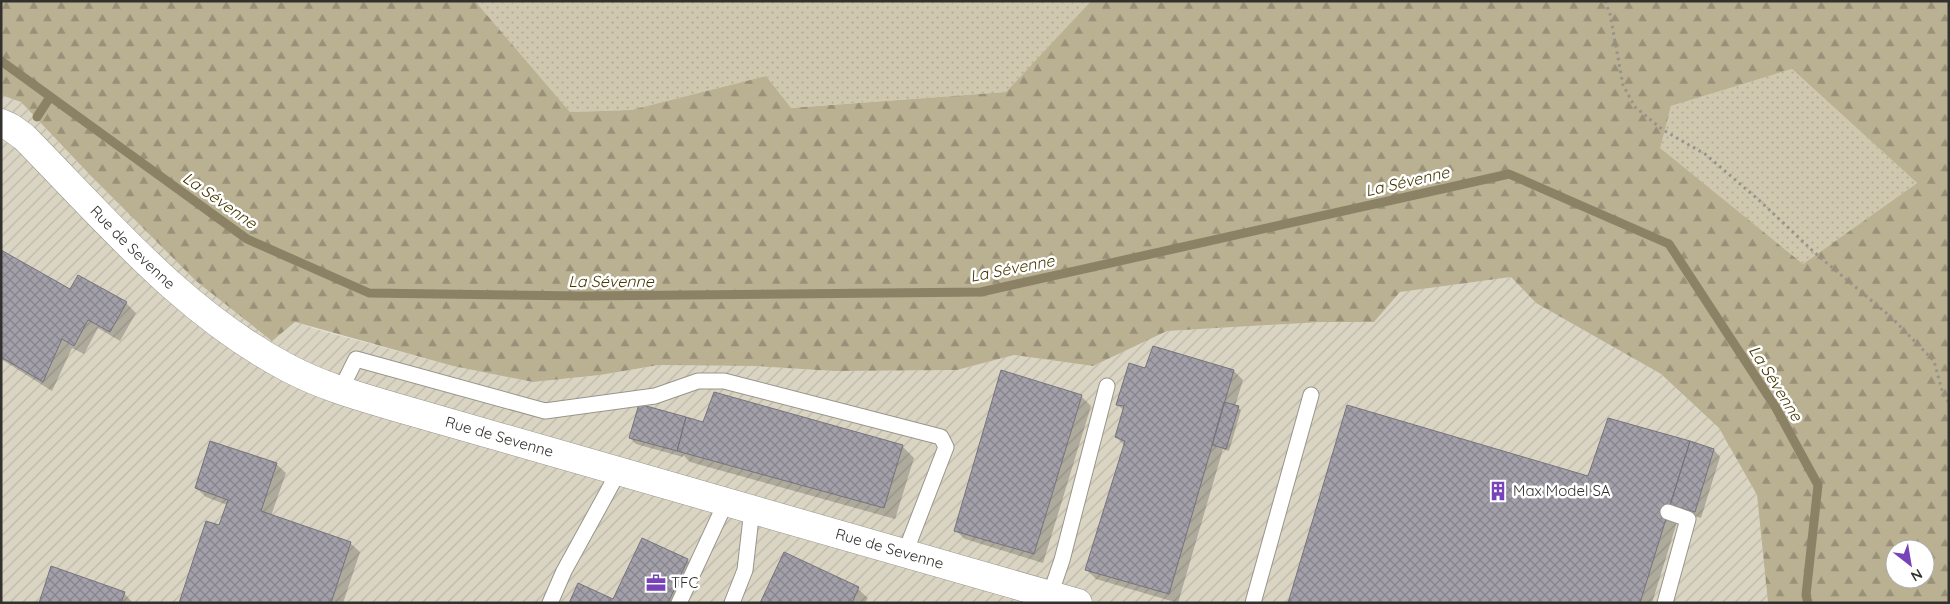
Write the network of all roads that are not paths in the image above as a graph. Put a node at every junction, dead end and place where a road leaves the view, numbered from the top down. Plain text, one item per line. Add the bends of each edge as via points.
1 (1, 123) edge
2 (1107, 386) dead end
3 (340, 391) junction
4 (1311, 395) dead end
5 (619, 471) junction
6 (726, 502) junction
7 (752, 509) junction
8 (1668, 512) dead end
9 (905, 553) junction
10 (1049, 599) edge
11 (550, 603) edge
12 (679, 603) edge
13 (732, 603) edge
14 (1078, 603) edge
15 (1254, 603) edge
16 (1665, 603) edge

1 - 3 street, Rue de Sevenne via 24,136 190,302 262,353 289,369
2 - 10 lane
3 - 5 street, Rue de Sevenne
3 - 9 lane via 356,359 545,411 655,396 698,381 724,381 941,437 946,447
4 - 15 lane
5 - 6 street, Rue de Sevenne
5 - 11 lane
6 - 7 street, Rue de Sevenne
6 - 12 lane
7 - 9 street, Rue de Sevenne
7 - 13 lane via 745,570
8 - 16 lane via 1688,519
9 - 10 street, Rue de Sevenne
10 - 14 street, Rue de Sevenne

